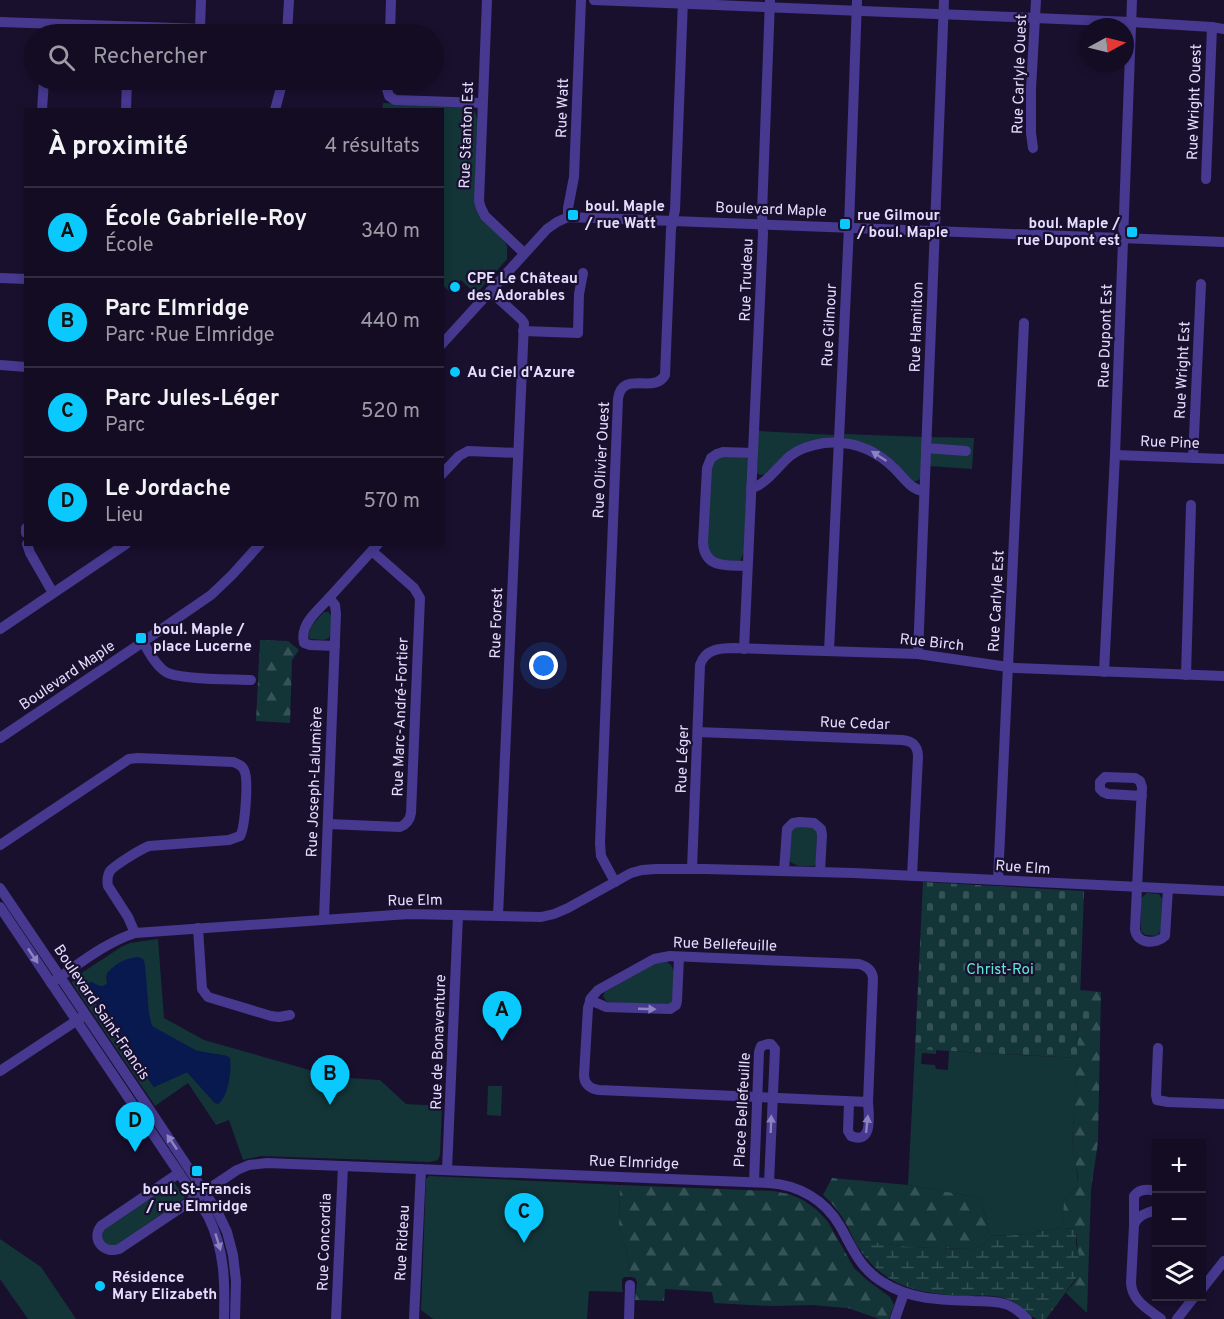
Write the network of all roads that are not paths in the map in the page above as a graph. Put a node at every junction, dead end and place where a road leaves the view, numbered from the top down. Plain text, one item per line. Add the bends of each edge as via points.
1 (201, 0) edge
2 (289, 0) edge
3 (391, 0) edge
4 (487, 0) edge
5 (581, 0) edge
6 (594, 0) edge
7 (944, 0) edge
8 (1036, 0) edge
9 (1132, 0) edge
10 (683, 2) edge
11 (769, 4) edge
12 (857, 6) edge
13 (944, 15) junction
14 (1131, 18) edge
15 (1035, 19) junction
16 (1080, 20) edge
17 (0, 22) edge
18 (1134, 22) edge
19 (200, 24) edge
20 (288, 24) edge
21 (390, 24) edge
22 (24, 26) edge
23 (1212, 27) junction
24 (1224, 29) edge
25 (1129, 72) edge
26 (43, 90) edge
27 (127, 90) edge
28 (280, 90) edge
29 (387, 90) edge
30 (482, 103) junction
31 (42, 108) edge
32 (126, 108) edge
33 (276, 108) edge
34 (1033, 148) dead end
35 (1206, 179) dead end
36 (568, 217) junction
37 (673, 220) junction
38 (763, 224) junction
39 (849, 227) junction
40 (935, 230) junction
41 (1124, 238) junction
42 (1224, 242) edge
43 (524, 253) junction
44 (583, 273) dead end
45 (0, 278) edge
46 (24, 279) edge
47 (1201, 284) dead end
48 (490, 291) junction
49 (1024, 323) dead end
50 (523, 331) junction
51 (444, 342) edge
52 (0, 366) edge
53 (24, 367) edge
54 (839, 442) junction
55 (926, 448) junction
56 (966, 451) dead end
57 (518, 453) junction
58 (753, 453) junction
59 (1115, 455) junction
60 (1193, 458) junction
61 (1224, 459) edge
62 (444, 472) edge
63 (751, 488) junction
64 (924, 491) junction
65 (1191, 505) dead end
66 (28, 546) edge
67 (124, 546) edge
68 (258, 546) edge
69 (375, 548) edge
70 (747, 566) junction
71 (53, 593) junction
72 (329, 598) junction
73 (0, 629) edge
74 (143, 642) junction
75 (335, 646) junction
76 (744, 649) junction
77 (829, 651) junction
78 (708, 653) joint
79 (918, 654) junction
80 (1008, 667) junction
81 (1104, 672) junction
82 (1185, 675) junction
83 (1224, 676) edge
84 (251, 680) dead end
85 (698, 732) junction
86 (0, 738) edge
87 (1142, 796) dead end
88 (328, 824) junction
89 (0, 845) edge
90 (692, 869) junction
91 (784, 871) junction
92 (820, 872) junction
93 (912, 876) junction
94 (998, 880) junction
95 (615, 882) junction
96 (0, 888) edge
97 (1137, 888) junction
98 (1168, 889) junction
99 (1224, 891) edge
100 (0, 907) edge
101 (458, 915) junction
102 (498, 916) junction
103 (324, 919) junction
104 (198, 928) junction
105 (135, 933) junction
106 (679, 957) junction
107 (56, 980) junction
108 (590, 1000) junction
109 (290, 1015) dead end
110 (81, 1018) junction
111 (1158, 1048) dead end
112 (0, 1071) edge
113 (758, 1097) junction
114 (772, 1098) junction
115 (849, 1102) junction
116 (868, 1102) junction
117 (1224, 1104) edge
118 (342, 1166) junction
119 (421, 1169) junction
120 (447, 1170) junction
121 (179, 1173) junction
122 (754, 1182) junction
123 (769, 1183) junction
124 (1152, 1191) edge
125 (200, 1194) junction
126 (1152, 1212) edge
127 (1134, 1226) junction
128 (1224, 1261) edge
129 (1206, 1284) edge
130 (630, 1285) dead end
131 (904, 1293) junction
132 (1191, 1301) edge
133 (224, 1319) edge
134 (235, 1319) edge
135 (336, 1319) edge
136 (414, 1319) edge
137 (629, 1319) edge
138 (895, 1319) edge
139 (1028, 1319) edge
140 (1161, 1319) edge
141 (1177, 1319) edge

1 - 19 street
2 - 20 street
3 - 21 street
4 - 30 street, Rue Stanton Est
5 - 36 street, Rue Watt via 574,177
6 - 10 street
7 - 13 street, Rue Hamilton
8 - 15 street, Rue Carlyle Ouest
9 - 14 street, Rue Dupont Est
10 - 11 street
10 - 37 street, Rue Olivier Ouest
11 - 12 street
11 - 38 street, Rue Trudeau
12 - 13 street
12 - 39 street, Rue Gilmour
13 - 15 street
13 - 40 street, Rue Hamilton
15 - 16 street
15 - 34 street, Rue Carlyle Ouest
17 - 22 street
18 - 23 street
23 - 24 street
23 - 35 street, Rue Wright Ouest
25 - 41 street, Rue Dupont Est
26 - 31 street
27 - 32 street
28 - 33 street
29 - 30 street via 389,96 399,100
30 - 43 street, Rue Stanton Est via 481,208
36 - 37 street, Boulevard Maple
36 - 43 street via 548,229
37 - 38 street, Boulevard Maple
37 - 95 street, Rue Olivier Ouest via 665,375 654,384 626,385 618,399 600,848
38 - 39 street, Boulevard Maple
38 - 58 street, Rue Trudeau
39 - 40 street, Boulevard Maple
39 - 54 street, Rue Gilmour
40 - 41 street, Boulevard Maple
40 - 55 street, Rue Hamilton
41 - 42 street, Boulevard Maple
41 - 59 street, Rue Dupont Est
43 - 48 street
44 - 50 street via 578,333
45 - 46 street
47 - 60 street, Rue Wright Est
48 - 50 street via 524,323
48 - 51 street
49 - 80 street, Rue Carlyle Est
50 - 57 street, Rue Forest
52 - 53 street
54 - 63 street via 803,448 760,485
64 -> 54 street via 915,489 880,456
54 - 77 street, Rue Gilmour
55 - 56 street
55 - 64 street, Rue Hamilton
57 - 62 street via 468,452
57 - 102 street, Rue Forest
58 - 63 street, Rue Trudeau
58 - 70 street via 720,453 711,458 707,468 703,543 705,555 711,561
59 - 60 street, Rue Pine
59 - 81 street, Rue Dupont Est
60 - 61 street, Rue Pine
63 - 70 street, Rue Trudeau
64 - 79 street, Rue Hamilton
65 - 82 street
66 - 71 street
67 - 71 street
68 - 74 street, Boulevard Maple via 211,595
69 - 72 street
69 - 88 street, Rue Marc-André-Fortier via 420,598 411,813 400,827
70 - 76 street, Rue Trudeau
71 - 73 street
72 - 75 street, Rue Joseph-Lalumière via 336,609
72 - 75 street via 304,627 303,640 307,644
74 - 84 street via 172,675
74 - 86 street, Boulevard Maple
75 - 88 street, Rue Joseph-Lalumière
76 - 77 street, Rue Birch
76 - 78 street, Rue Birch via 721,648
77 - 79 street, Rue Birch
78 - 85 street, Rue Léger via 700,665
79 - 80 street, Rue Birch
80 - 81 street, Rue Birch
80 - 94 street, Rue Carlyle Est
81 - 82 street, Rue Birch
82 - 83 street, Rue Birch
85 - 90 street, Rue Léger
85 - 93 street, Rue Cedar via 913,743 918,757
87 - 97 street
88 - 103 street, Rue Joseph-Lalumière
89 - 105 street via 129,759 239,764 246,780 240,836 149,846 110,872 108,886
90 - 91 street, Rue Elm
90 - 95 street, Rue Elm via 642,870
91 - 92 street, Rue Elm
91 - 92 street via 788,827 796,822 810,822 822,832
92 - 93 street, Rue Elm
93 - 94 street, Rue Elm
94 - 97 street, Rue Elm
95 - 102 street, Rue Elm via 554,914
96 - 107 street, Boulevard Saint-Francis
97 - 98 street, Rue Elm
97 - 98 street via 1136,935 1156,941 1166,933
98 - 99 street, Rue Elm
100 -> 107 street, Boulevard Saint-Francis
101 - 102 street, Rue Elm
101 - 103 street, Rue Elm
101 - 120 street, Rue de Bonaventure
103 - 104 street, Rue Elm
104 - 105 street, Rue Elm
104 - 109 street via 202,988 208,997 271,1016
105 - 107 street, Rue Elm via 106,946
106 - 108 street, Rue Bellefeuille via 654,959 598,990
108 -> 106 street via 606,1007 670,1009 677,1001
106 - 116 street, Rue Bellefeuille via 860,964 871,970
107 - 110 street, Boulevard Saint-Francis
108 - 113 street via 584,1075 591,1088
110 - 112 street
110 - 121 street, Boulevard Saint-Francis
125 -> 110 street, Boulevard Saint-Francis
111 - 117 street via 1157,1100
113 - 114 street
113 - 114 street, Place Bellefeuille via 759,1048 771,1044 775,1049
113 - 122 street, Place Bellefeuille
114 - 115 street
123 -> 114 street, Place Bellefeuille
115 - 116 street
115 -> 116 street, Rue Bellefeuille via 848,1131 858,1139 868,1131
118 - 119 street, Rue Elmridge
118 - 125 street, Rue Elmridge via 255,1163
118 - 135 street, Rue Concordia
119 - 120 street, Rue Elmridge
119 - 136 street, Rue Rideau
120 - 122 street, Rue Elmridge
121 - 125 street, Boulevard Saint-Francis
121 - 125 street, Rue Elmridge via 101,1226 97,1232 99,1243 106,1250 119,1249
122 - 123 street, Rue Elmridge
123 - 131 street, Rue Elmridge via 797,1189 821,1203 835,1218 862,1265 885,1284
124 - 127 street via 1136,1193
125 -> 133 street, Boulevard Saint-Francis via 221,1252
125 - 134 street, Boulevard Saint-Francis via 220,1218 231,1247 236,1281
126 - 127 street via 1140,1216
127 - 140 street via 1132,1292
128 - 129 street
130 - 137 street
131 - 138 street
131 - 139 street, Rue Elmridge via 1001,1303
132 - 141 street

